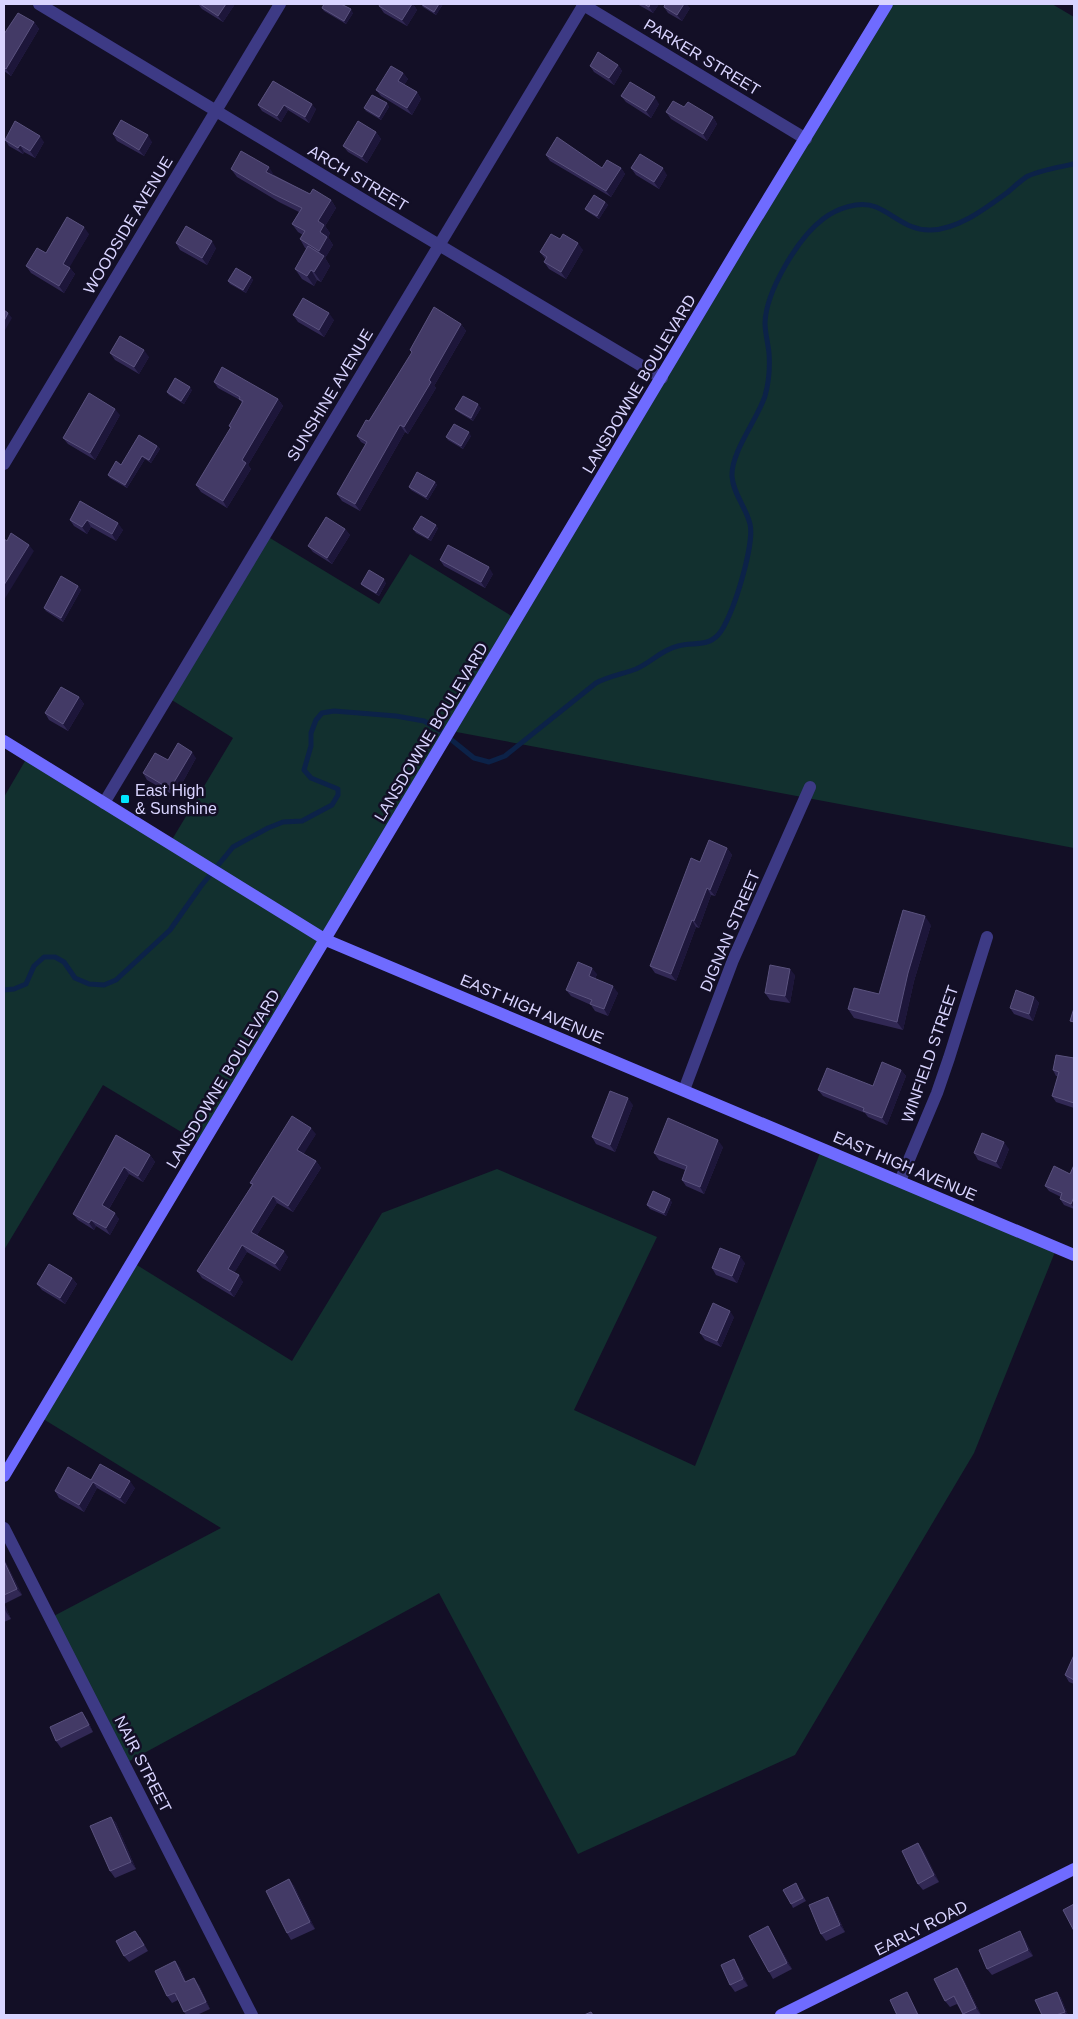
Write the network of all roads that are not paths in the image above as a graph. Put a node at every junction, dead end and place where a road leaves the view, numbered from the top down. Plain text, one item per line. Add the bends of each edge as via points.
1 (39, 4) edge
2 (280, 4) edge
3 (583, 4) edge
4 (887, 4) edge
5 (216, 111) junction
6 (806, 139) junction
7 (440, 245) junction
8 (662, 378) junction
9 (4, 464) edge
10 (4, 741) edge
11 (810, 787) dead end
12 (104, 803) junction
13 (987, 937) dead end
14 (326, 940) junction
15 (684, 1090) junction
16 (900, 1181) junction
17 (1074, 1255) edge
18 (4, 1476) edge
19 (4, 1528) edge
20 (1074, 1869) edge
21 (252, 2015) edge
22 (782, 2015) edge

1 - 5 street, ARCH STREET
2 - 5 street, WOODSIDE AVENUE
3 - 6 street, PARKER STREET
3 - 7 street, SUNSHINE AVENUE
4 - 6 street, LANSDOWNE BOULEVARD
5 - 7 street, ARCH STREET
5 - 9 street, WOODSIDE AVENUE
6 - 8 street, LANSDOWNE BOULEVARD
7 - 8 street, ARCH STREET
7 - 12 street, SUNSHINE AVENUE
8 - 14 street, LANSDOWNE BOULEVARD
10 - 12 street, EAST HIGH AVENUE
11 - 15 street, DIGNAN STREET via 733,960
12 - 14 street, EAST HIGH AVENUE
13 - 16 street, WINFIELD STREET via 950,1058
14 - 15 street, EAST HIGH AVENUE
14 - 18 street, LANSDOWNE BOULEVARD
15 - 16 street, EAST HIGH AVENUE
16 - 17 street, EAST HIGH AVENUE
19 - 21 street, NAIR STREET
20 - 22 street, EARLY ROAD

